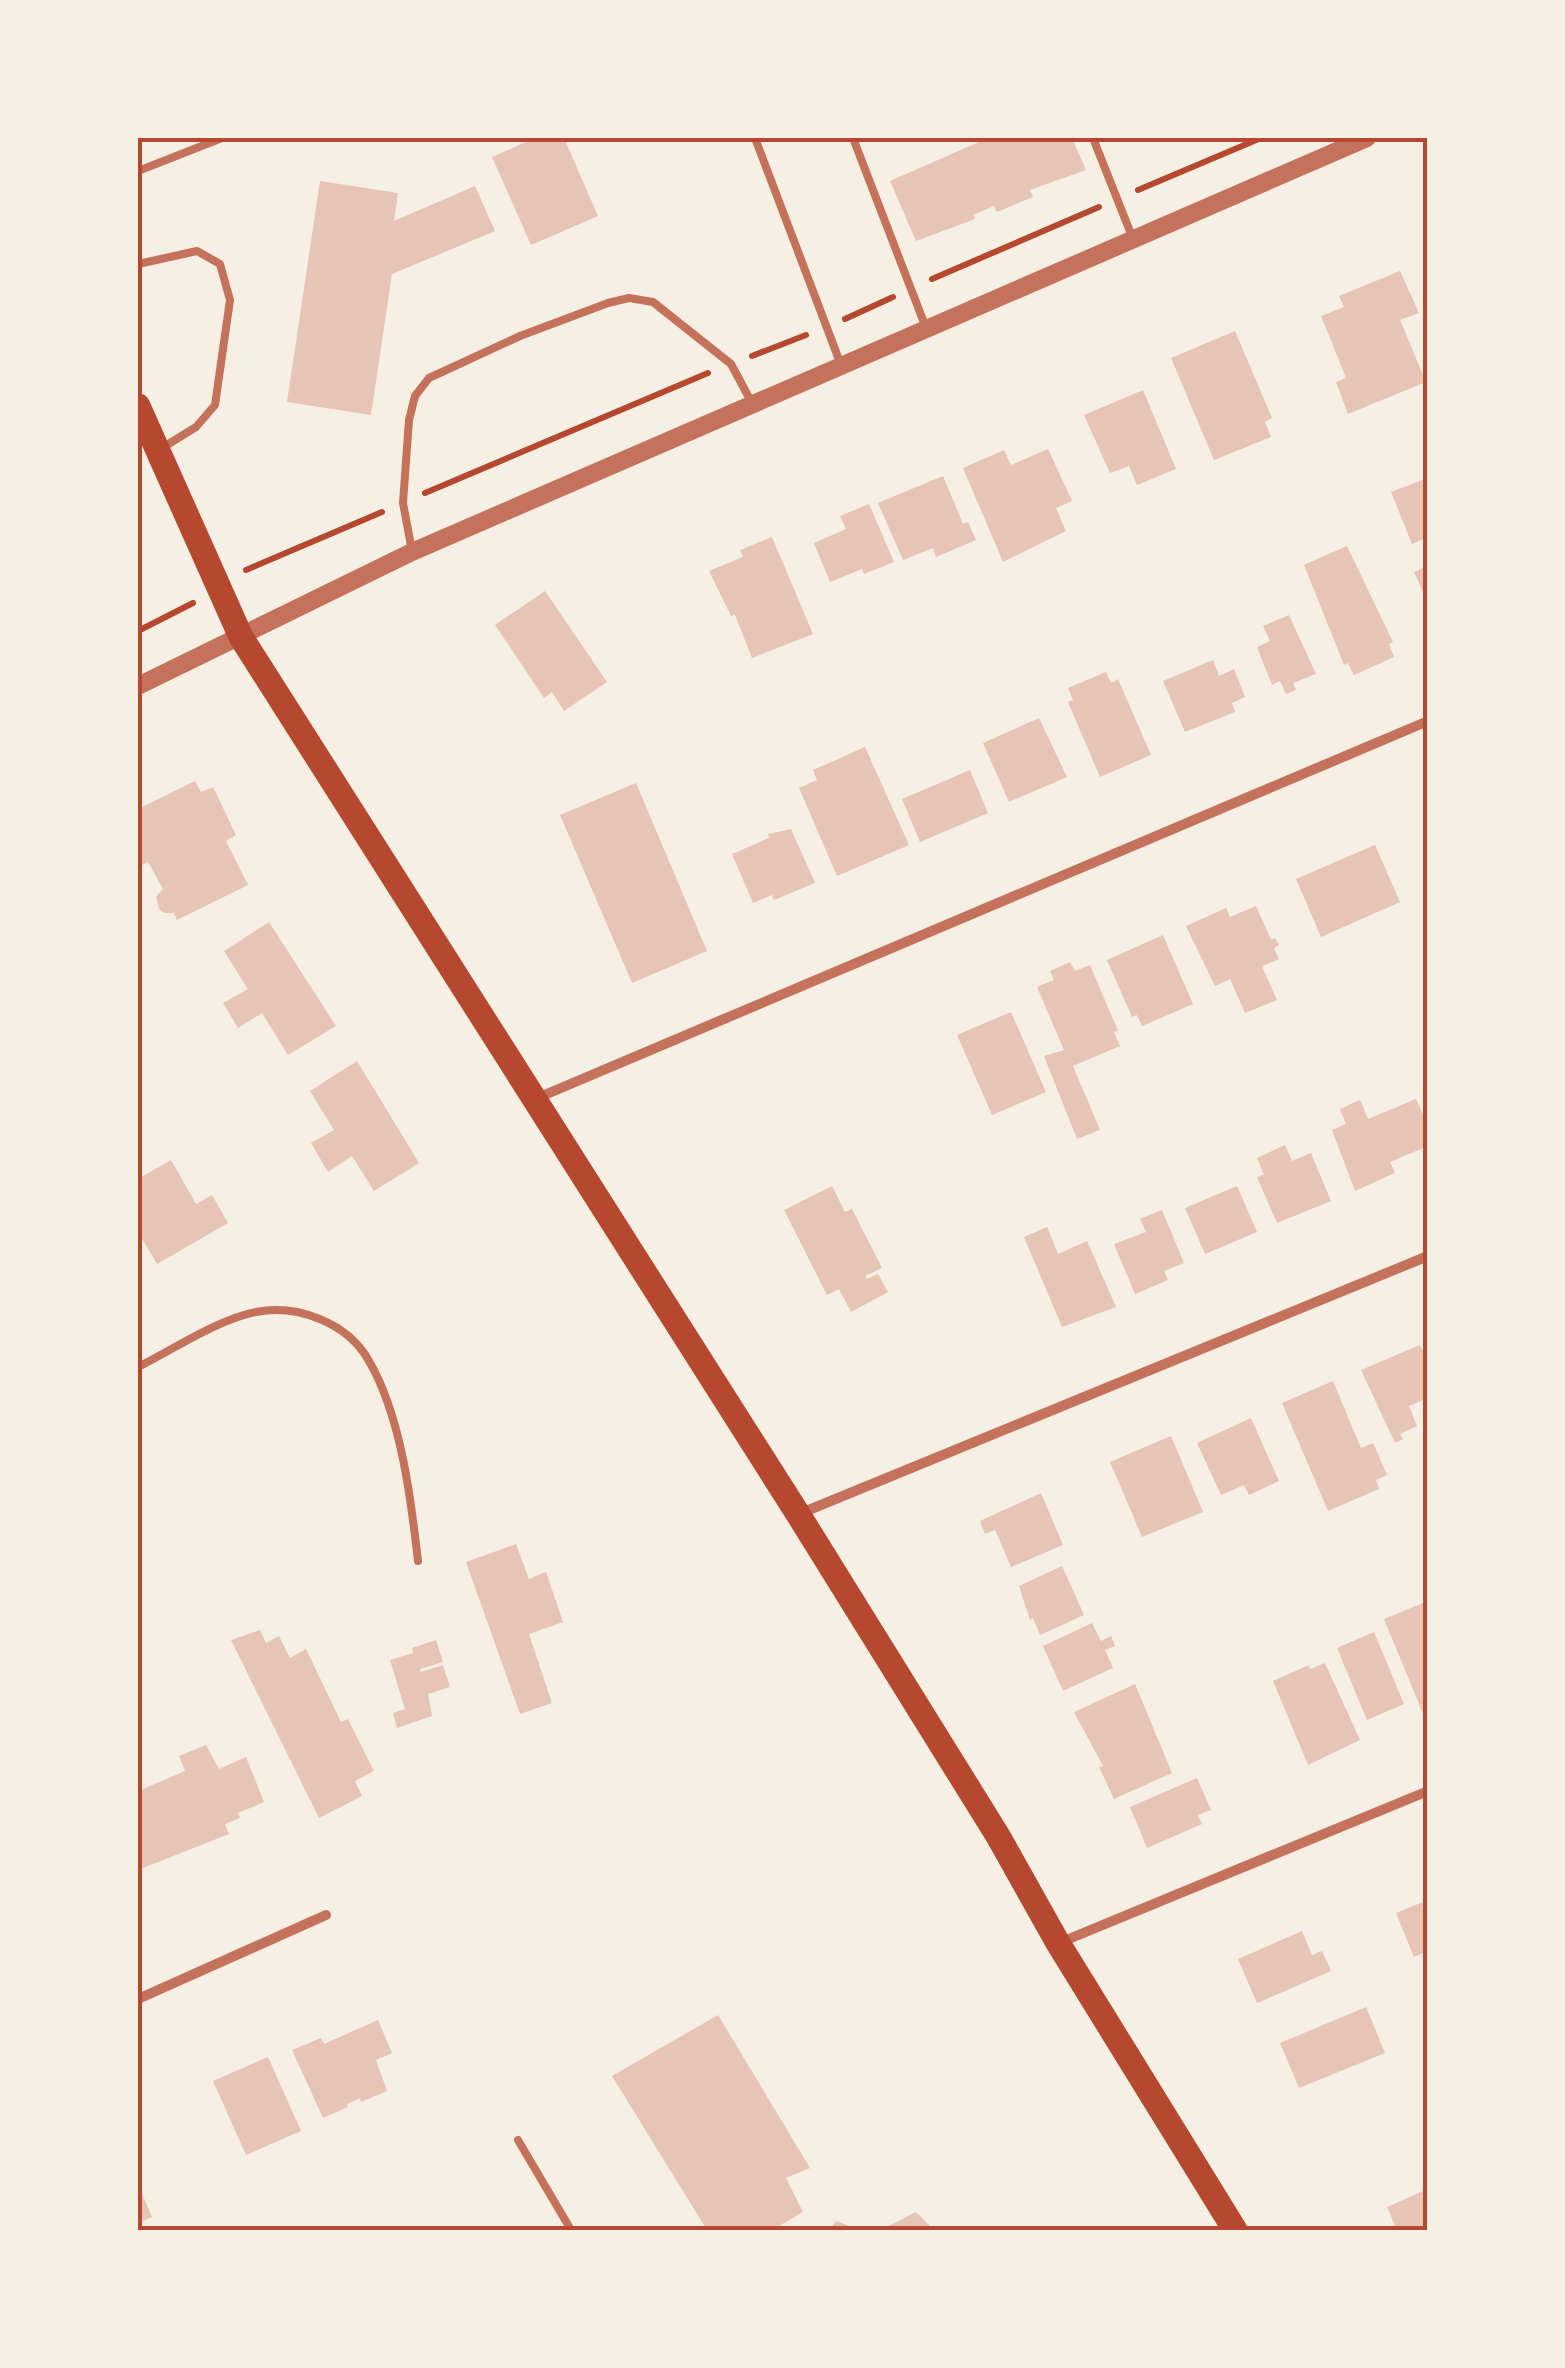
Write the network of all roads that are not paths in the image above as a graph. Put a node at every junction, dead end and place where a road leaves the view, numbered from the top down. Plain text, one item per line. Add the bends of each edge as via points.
1 (222, 138) edge
2 (755, 138) edge
3 (853, 138) edge
4 (1093, 138) edge
5 (1367, 138) edge
6 (138, 172) edge
7 (1133, 239) junction
8 (138, 264) edge
9 (926, 328) junction
10 (841, 365) junction
11 (753, 405) junction
12 (138, 406) edge
13 (159, 451) junction
14 (412, 552) junction
15 (241, 636) junction
16 (138, 686) edge
17 (1428, 721) edge
18 (534, 1099) junction
19 (1428, 1256) edge
20 (138, 1366) edge
21 (798, 1514) junction
22 (418, 1561) dead end
23 (1428, 1791) edge
24 (326, 1916) dead end
25 (1058, 1943) junction
26 (138, 1998) edge
27 (518, 2140) dead end
28 (571, 2230) edge
29 (1235, 2230) edge

1 - 6 lane
2 - 10 lane
3 - 9 lane
4 - 7 lane
5 - 7 street
7 - 9 street
8 - 13 lane via 197,251 220,264 230,300 215,405
9 - 10 street
10 - 11 street
11 - 14 street
11 - 14 lane via 731,364 653,302 608,303 520,336 428,378 415,396 404,503
12 - 13 main road
13 - 15 main road
14 - 15 street
15 - 16 street
15 - 18 main road
17 - 18 street
18 - 21 main road
19 - 21 street
20 - 22 lane via 256,1312 320,1318 347,1335 369,1360 390,1415 410,1487
21 - 25 main road
23 - 25 street
24 - 26 street
25 - 29 main road
27 - 28 lane

